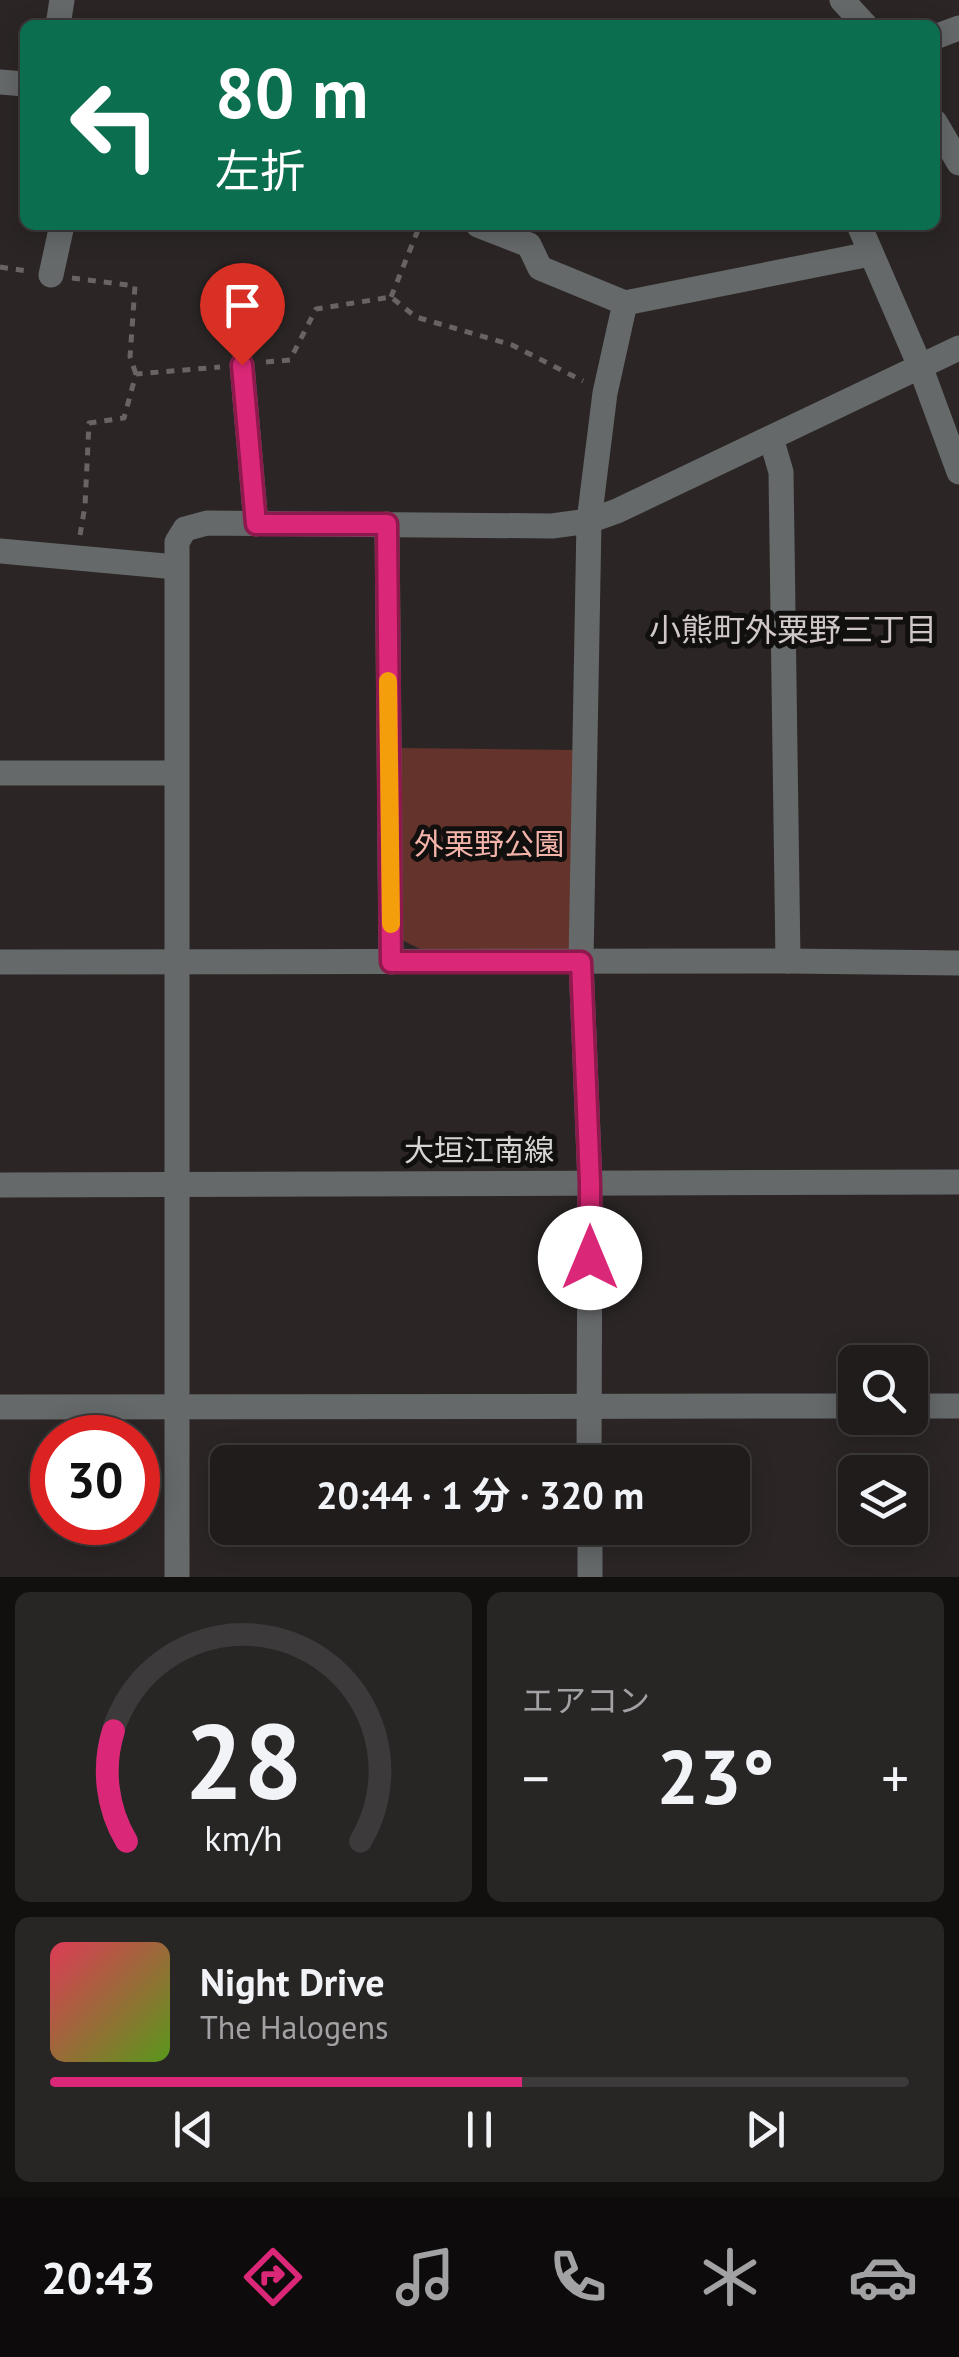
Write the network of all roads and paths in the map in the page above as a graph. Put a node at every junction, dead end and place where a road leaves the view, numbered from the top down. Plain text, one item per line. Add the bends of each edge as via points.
1 (842, 0) edge
2 (860, 20) edge
3 (940, 131) edge
4 (959, 163) edge
5 (61, 230) edge
6 (418, 230) edge
7 (491, 230) edge
8 (860, 230) edge
9 (870, 254) junction
10 (0, 268) edge
11 (51, 274) junction
12 (392, 297) junction
13 (625, 302) junction
14 (959, 348) edge
15 (242, 365) junction
16 (920, 366) junction
17 (136, 374) junction
18 (605, 393) junction
19 (771, 438) junction
20 (959, 472) edge
21 (588, 520) junction
22 (256, 524) junction
23 (387, 524) junction
24 (0, 551) edge
25 (76, 558) junction
26 (176, 567) junction
27 (0, 773) edge
28 (176, 773) junction
29 (788, 961) junction
30 (0, 962) edge
31 (391, 962) junction
32 (581, 962) junction
33 (177, 963) junction
34 (959, 963) edge
35 (959, 1182) edge
36 (590, 1183) junction
37 (0, 1184) edge
38 (177, 1186) junction
39 (177, 1406) junction
40 (838, 1406) edge
41 (928, 1406) edge
42 (959, 1406) edge
43 (0, 1407) edge
44 (589, 1407) junction
45 (589, 1445) edge
46 (590, 1545) edge
47 (177, 1577) edge
48 (590, 1577) edge

1 - 2 street
3 - 4 street
5 - 11 street
6 - 12 path
7 - 13 street via 529,245 540,268
8 - 9 street
9 - 13 street
9 - 16 street
10 - 11 path
11 - 17 path via 135,286 130,357
12 - 15 path via 316,310 290,360
12 - 18 path via 416,317 512,345
13 - 18 street
14 - 16 street
15 - 17 path
15 - 22 street
16 - 19 street
16 - 20 street
17 - 25 path via 124,418 89,423
18 - 21 street
19 - 21 street
19 - 29 street via 781,472
21 - 23 street via 552,526
21 - 32 street
22 - 23 street
22 - 26 street via 184,529 176,542
23 - 31 street
24 - 25 street
25 - 26 street
26 - 28 street
27 - 28 street
28 - 33 street
29 - 32 street
29 - 34 street
30 - 33 street
31 - 32 street
31 - 33 street
32 - 36 street
33 - 38 street
35 - 36 street, 大垣江南線
36 - 38 street, 大垣江南線
36 - 44 street
37 - 38 street, 大垣江南線
38 - 39 street
39 - 43 street
39 - 44 street
39 - 47 street
40 - 44 street
41 - 42 street
44 - 45 street
46 - 48 street

